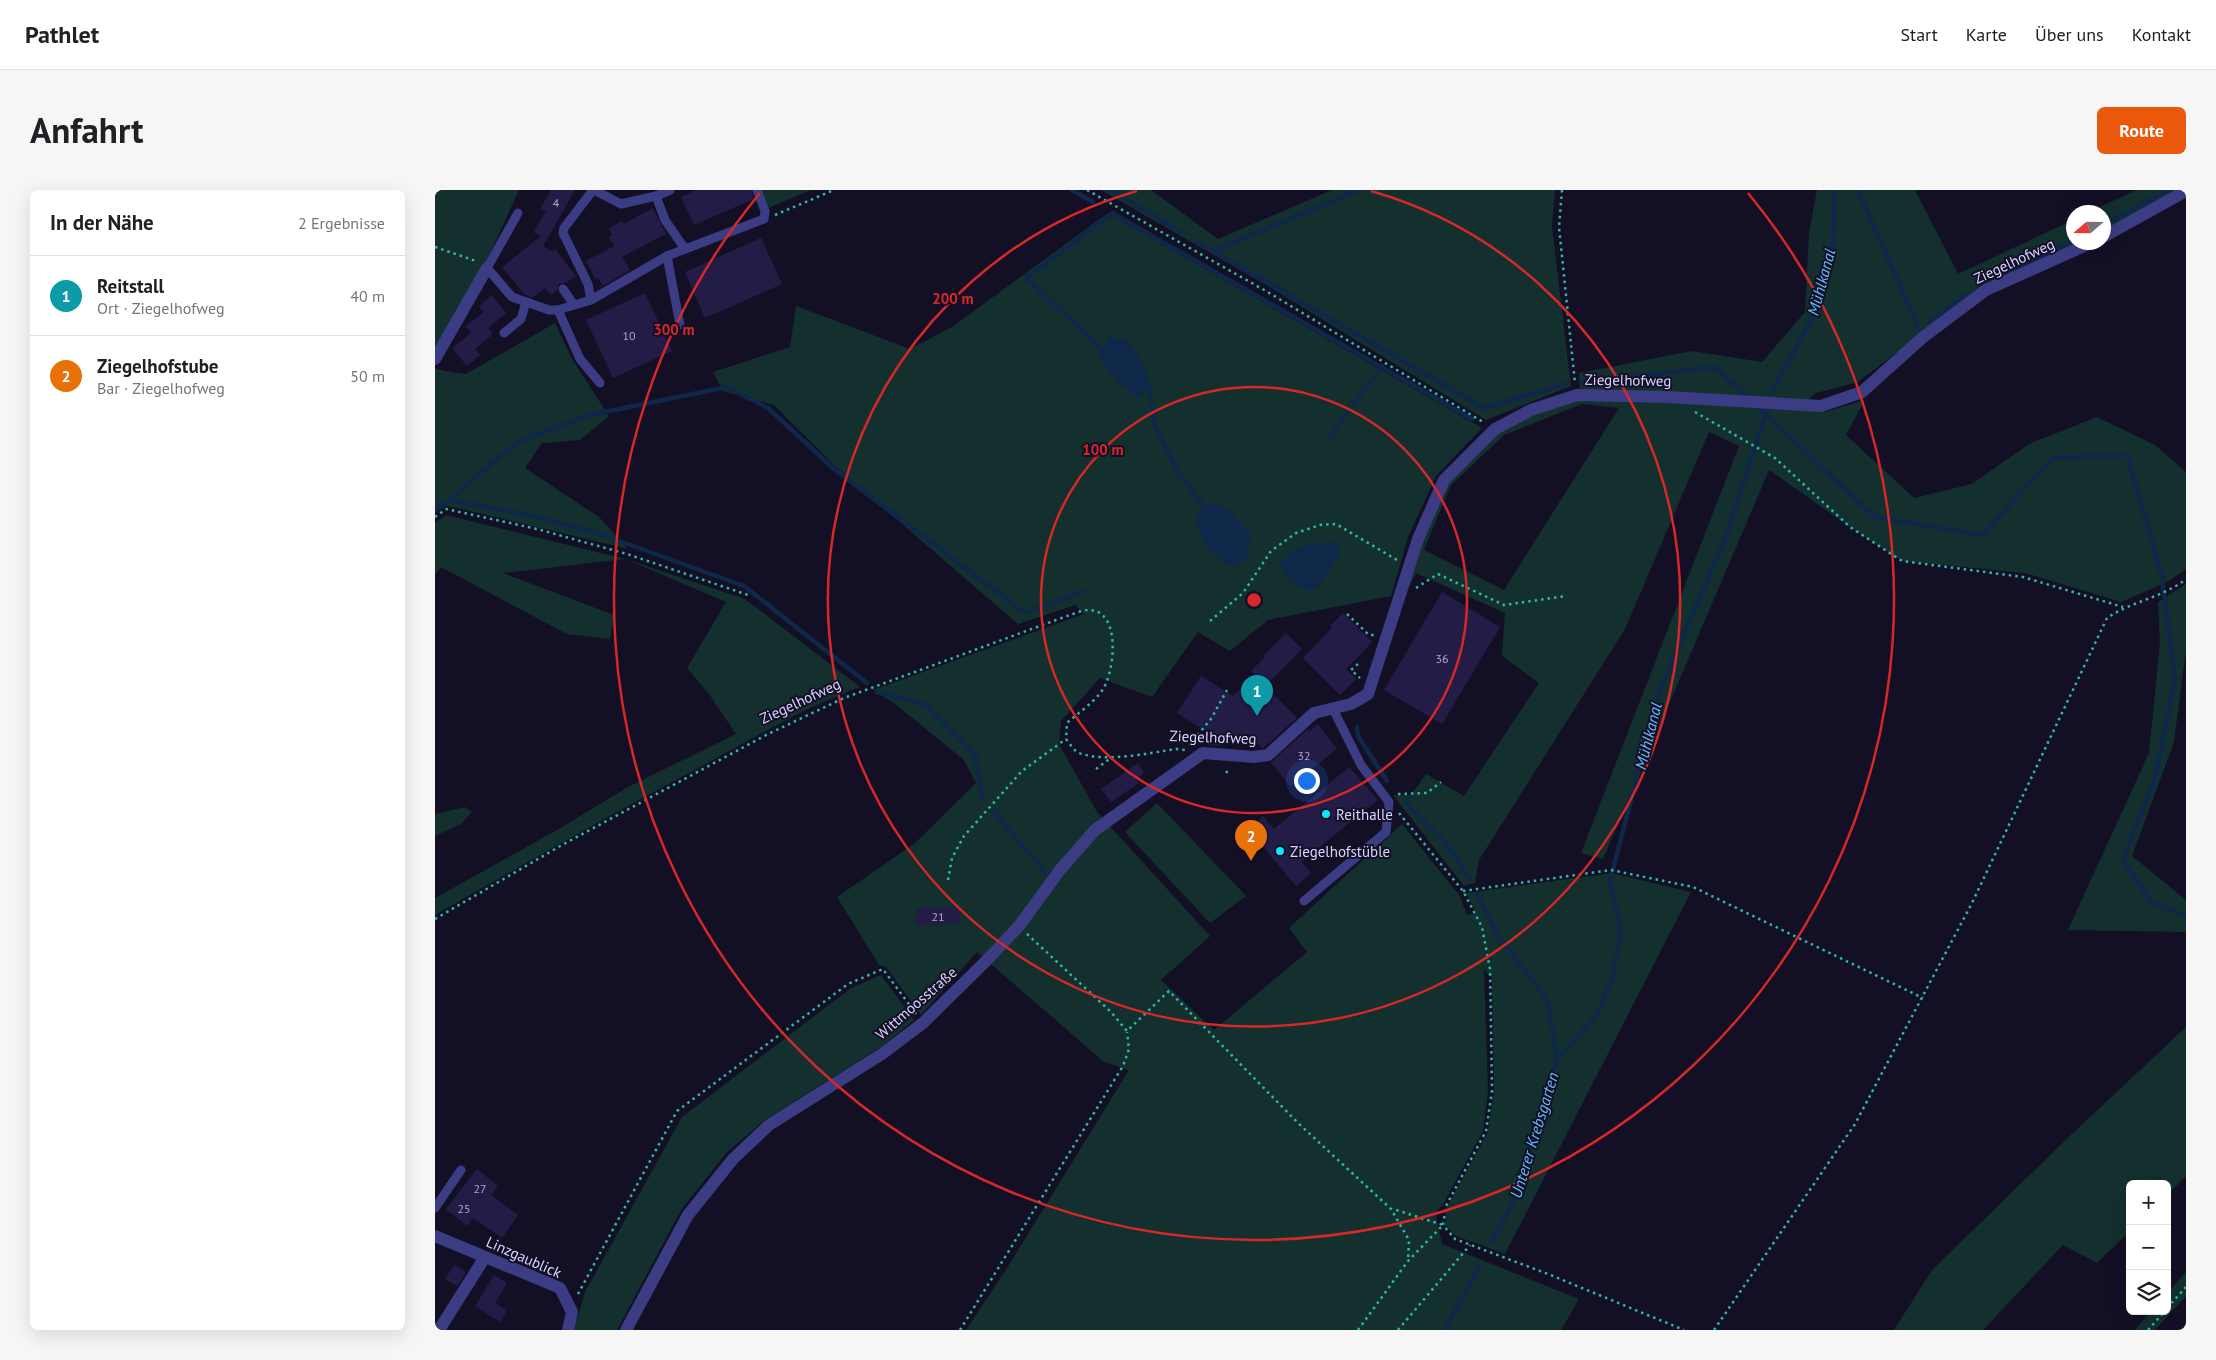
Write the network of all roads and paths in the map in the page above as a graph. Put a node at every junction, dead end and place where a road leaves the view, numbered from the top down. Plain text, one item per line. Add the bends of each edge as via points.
1 (593, 190) edge
2 (670, 190) edge
3 (757, 190) edge
4 (834, 190) edge
5 (1087, 190) edge
6 (1561, 190) edge
7 (2186, 191) edge
8 (657, 196) junction
9 (517, 213) dead end
10 (764, 219) junction
11 (2111, 232) edge
12 (435, 247) edge
13 (685, 249) junction
14 (2075, 250) edge
15 (667, 256) junction
16 (487, 268) junction
17 (563, 289) dead end
18 (591, 300) junction
19 (526, 302) junction
20 (574, 306) junction
21 (558, 310) junction
22 (680, 325) dead end
23 (504, 333) dead end
24 (435, 359) edge
25 (600, 383) dead end
26 (1577, 395) junction
27 (1693, 411) dead end
28 (1495, 429) junction
29 (435, 516) edge
30 (1409, 567) junction
31 (2186, 579) edge
32 (748, 595) dead end
33 (1565, 596) dead end
34 (1399, 601) junction
35 (2123, 607) junction
36 (1347, 614) dead end
37 (1209, 621) dead end
38 (1388, 634) junction
39 (1227, 690) dead end
40 (1333, 709) junction
41 (1066, 740) junction
42 (1203, 752) joint
43 (1113, 756) junction
44 (1096, 769) dead end
45 (1441, 782) dead end
46 (1387, 798) junction
47 (948, 880) dead end
48 (1463, 891) junction
49 (1304, 901) dead end
50 (435, 919) edge
51 (1019, 926) junction
52 (1923, 998) junction
53 (923, 1023) junction
54 (1127, 1031) junction
55 (461, 1170) dead end
56 (435, 1208) edge
57 (1391, 1209) junction
58 (1443, 1225) junction
59 (435, 1236) edge
60 (1470, 1245) junction
61 (485, 1257) junction
62 (1407, 1261) junction
63 (2186, 1287) edge
64 (2171, 1304) edge
65 (572, 1312) junction
66 (2161, 1315) edge
67 (439, 1330) edge
68 (568, 1330) edge
69 (625, 1330) edge
70 (960, 1330) edge
71 (1358, 1330) edge
72 (1398, 1330) edge
73 (1685, 1330) edge
74 (1714, 1330) edge
75 (2148, 1330) edge

1 - 8 lane via 621,204
1 - 18 lane via 563,233 588,284
2 - 8 lane
3 - 10 lane via 765,211
4 - 10 path
5 - 28 path via 1266,290
6 - 26 path via 1559,227
7 - 11 street
8 - 13 lane via 665,220
9 - 16 lane
10 - 13 lane
12 - 16 path via 474,259
13 - 15 lane
14 - 26 street, Ziegelhofweg via 1986,290 1921,338 1862,392 1821,406 1668,396
15 - 18 lane
15 - 22 lane
16 - 19 lane via 512,297
16 - 24 street
17 - 20 lane
18 - 20 lane
19 - 21 lane
19 - 23 lane via 521,318
20 - 21 lane
21 - 25 lane via 580,359
26 - 28 street, Ziegelhofweg via 1531,410
27 - 35 path via 1775,458 1850,527 1902,561 2023,577
28 - 30 street, Ziegelhofweg via 1444,480
29 - 32 path via 446,509 537,529 627,554
30 - 34 street, Ziegelhofweg
30 - 37 path via 1336,524 1320,525 1296,533 1271,551 1243,594
31 - 35 path via 2152,598
33 - 34 path via 1504,605 1438,574
34 - 38 street, Ziegelhofweg
35 - 52 path via 2107,618
36 - 38 path via 1369,635
38 - 40 street, Ziegelhofweg via 1368,694
39 - 43 path, Ziegelhofweg via 1211,719 1185,750
40 - 42 street, Ziegelhofweg via 1314,713 1267,755 1254,757
40 - 46 lane via 1361,765
41 - 43 path, Ziegelhofweg via 1078,753
41 - 47 path via 1023,771 964,836 952,858
41 - 50 path, Ziegelhofweg via 1067,723 1102,692 1111,674 1113,632 1105,616 1091,610 844,698 768,734 562,845
42 - 51 street, Wittmoosstraße via 1095,830 1060,870
43 - 44 path
45 - 46 path via 1427,793
46 - 48 path
46 - 49 lane via 1386,832
48 - 52 path via 1611,870 1693,887
48 - 58 path via 1481,928 1490,968 1492,1090 1486,1131 1446,1206
51 - 53 street, Wittmoosstraße
51 - 54 path
52 - 74 path via 1855,1124
53 - 65 path via 883,969 848,984 677,1111 577,1296
53 - 69 street, Wittmoosstraße via 883,1054 769,1125 733,1159 688,1215
54 - 57 path via 1169,991 1298,1123
54 - 70 path via 1129,1049 1123,1066
55 - 56 lane
57 - 58 path
57 - 62 path via 1409,1240
58 - 60 path via 1455,1239
58 - 62 path
59 - 61 street, Linzgaublick
60 - 72 path
60 - 73 path
61 - 65 street, Linzgaublick via 560,1288
61 - 67 street
62 - 71 path
63 - 64 path
65 - 68 street
66 - 75 path

